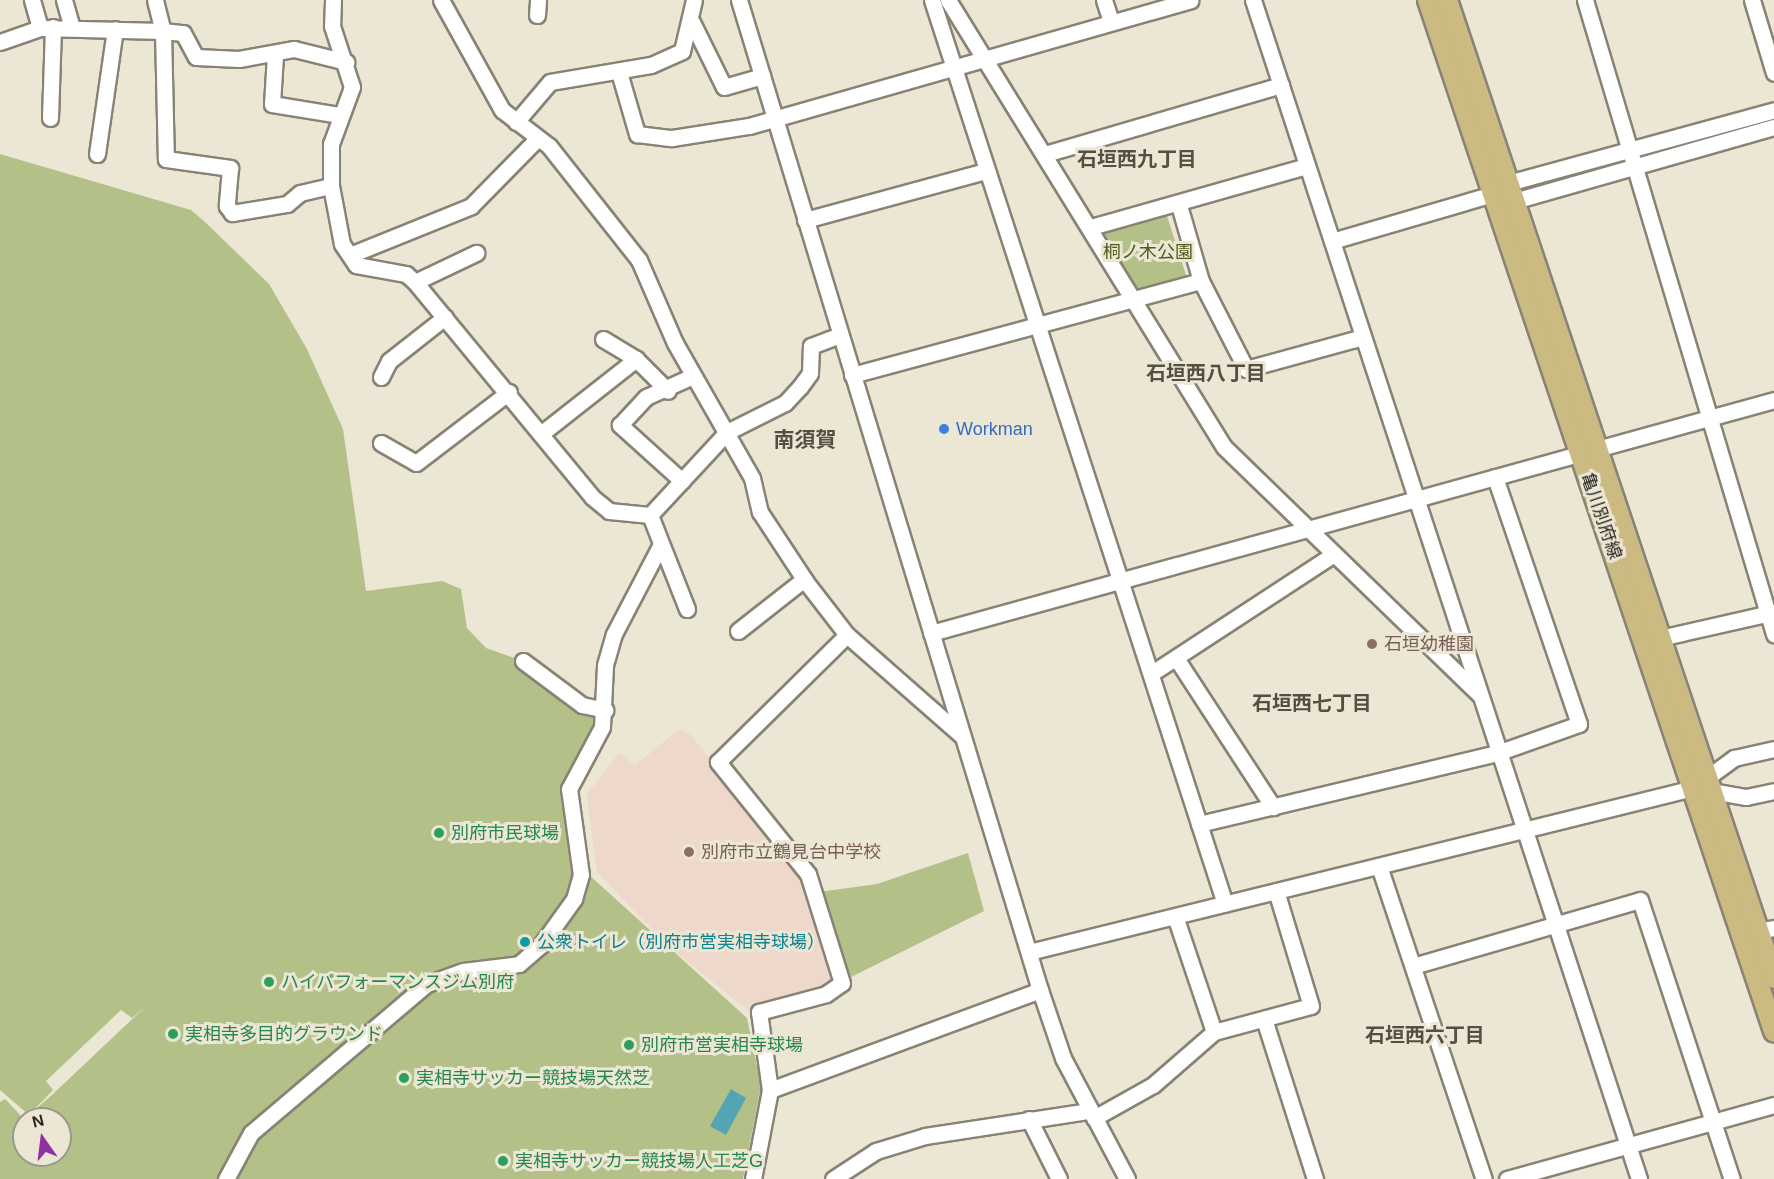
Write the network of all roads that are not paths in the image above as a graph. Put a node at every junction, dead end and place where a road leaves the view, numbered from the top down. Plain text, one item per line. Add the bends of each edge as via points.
1 (32, 0) edge
2 (64, 0) edge
3 (155, 0) edge
4 (333, 0) edge
5 (441, 0) edge
6 (694, 0) edge
7 (739, 0) edge
8 (932, 0) edge
9 (948, 0) edge
10 (1104, 0) edge
11 (1190, 0) edge
12 (1253, 0) edge
13 (1428, 0) edge
14 (1447, 0) edge
15 (1585, 0) edge
16 (1752, 0) edge
17 (692, 22) junction
18 (1111, 22) junction
19 (46, 27) junction
20 (72, 28) junction
21 (115, 29) junction
22 (163, 31) junction
23 (0, 42) edge
24 (275, 55) junction
25 (985, 57) junction
26 (346, 62) junction
27 (953, 65) junction
28 (618, 72) junction
29 (1774, 73) edge
30 (762, 76) junction
31 (1281, 86) junction
32 (1774, 110) edge
33 (340, 115) junction
34 (774, 115) junction
35 (50, 118) dead end
36 (516, 122) junction
37 (1774, 127) edge
38 (538, 138) junction
39 (1629, 150) junction
40 (1045, 153) junction
41 (97, 154) dead end
42 (1307, 166) junction
43 (1634, 167) junction
44 (986, 171) junction
45 (331, 186) junction
46 (1505, 193) junction
47 (1179, 204) junction
48 (805, 220) junction
49 (1091, 227) junction
50 (1332, 241) junction
51 (476, 253) dead end
52 (350, 255) junction
53 (1201, 281) junction
54 (415, 282) junction
55 (1137, 298) junction
56 (445, 317) junction
57 (1036, 325) junction
58 (840, 335) junction
59 (1363, 336) junction
60 (603, 339) dead end
61 (636, 359) junction
62 (852, 375) junction
63 (693, 376) junction
64 (381, 377) dead end
65 (668, 390) junction
66 (509, 392) junction
67 (1774, 400) edge
68 (1709, 418) junction
69 (727, 432) junction
70 (542, 433) junction
71 (381, 443) dead end
72 (1589, 452) junction
73 (1495, 477) junction
74 (682, 481) junction
75 (1417, 499) junction
76 (650, 515) junction
77 (1308, 530) junction
78 (660, 546) junction
79 (1334, 554) junction
80 (804, 579) junction
81 (1121, 582) junction
82 (687, 609) dead end
83 (1771, 612) edge
84 (738, 631) dead end
85 (931, 633) junction
86 (1774, 634) edge
87 (847, 635) junction
88 (1660, 638) junction
89 (1176, 658) junction
90 (523, 661) dead end
91 (1152, 674) junction
92 (1481, 696) junction
93 (605, 710) junction
94 (962, 736) junction
95 (1774, 749) edge
96 (1497, 753) junction
97 (1704, 786) junction
98 (1774, 790) edge
99 (1273, 807) junction
100 (1199, 824) junction
101 (1524, 830) junction
102 (1379, 866) junction
103 (1276, 891) junction
104 (1225, 903) junction
105 (1175, 916) junction
106 (1555, 921) junction
107 (1766, 929) edge
108 (1029, 952) junction
109 (1413, 966) junction
110 (1774, 978) edge
111 (1040, 990) junction
112 (1264, 1019) junction
113 (1774, 1031) edge
114 (1214, 1032) junction
115 (770, 1090) junction
116 (1774, 1105) edge
117 (1091, 1114) junction
118 (1029, 1119) junction
119 (1713, 1122) junction
120 (1628, 1146) junction
121 (226, 1179) edge
122 (753, 1179) edge
123 (832, 1179) edge
124 (1059, 1179) edge
125 (1127, 1179) edge
126 (1316, 1179) edge
127 (1484, 1179) edge
128 (1507, 1179) edge
129 (1639, 1179) edge
130 (1732, 1179) edge

1 - 19 street
2 - 20 street
3 - 22 street
4 - 26 street via 332,26
5 - 36 street via 488,89
6 - 17 street
7 - 30 street
8 - 27 street
9 - 25 street
10 - 18 street
11 - 18 street
12 - 31 street
13 - 46 main road, 亀川別府線
14 - 46 main road, 亀川別府線
15 - 39 street
16 - 29 street
17 - 28 street via 682,51
17 - 30 street via 724,87
18 - 25 street
19 - 20 street
19 - 23 street
19 - 35 street
20 - 21 street
21 - 22 street
21 - 41 street
22 - 24 street via 183,33 196,57
22 - 45 street via 166,159 230,168 226,206 232,213 287,204 300,193
24 - 26 street via 294,49
24 - 33 street via 272,104
25 - 27 street
25 - 40 street
26 - 33 street via 352,87
27 - 34 street
27 - 44 street
28 - 34 street via 641,135 694,135 749,126
28 - 36 street via 550,82
30 - 34 street
31 - 40 street
31 - 42 street
32 - 39 street
33 - 45 street via 331,144
34 - 48 street
36 - 38 street
37 - 43 street
38 - 52 street via 471,206
38 - 63 street via 633,250
39 - 43 street
39 - 46 street
40 - 49 street
42 - 47 street
42 - 50 street
43 - 46 street
43 - 68 street
44 - 48 street
44 - 57 street
45 - 52 street via 337,233
46 - 50 street
46 - 72 main road, 亀川別府線
47 - 49 street
47 - 53 street
48 - 58 street
49 - 55 street
50 - 59 street
51 - 54 street
52 - 54 street via 356,265 406,274
53 - 55 street
53 - 59 street via 1246,369
54 - 56 street
55 - 57 street
55 - 77 street via 1224,447
56 - 64 street via 389,361
56 - 66 street
57 - 62 street
57 - 81 street
58 - 62 street
58 - 69 street via 811,346 810,373 785,403
59 - 75 street
60 - 61 street
61 - 65 street
61 - 70 street
62 - 85 street
63 - 65 street
63 - 69 street
65 - 74 street via 646,397 620,425
66 - 70 street
66 - 71 street via 416,463
67 - 68 street
68 - 72 street
68 - 83 street
69 - 74 street
69 - 80 street via 752,478 760,512
70 - 76 street via 592,497 609,511
72 - 73 street
72 - 88 main road, 亀川別府線
72 - 97 main road, 亀川別府線
73 - 75 street
73 - 96 street via 1579,724
74 - 76 street
75 - 77 street
75 - 92 street
76 - 78 street
77 - 79 street
77 - 81 street
78 - 82 street
78 - 93 street via 614,634 605,665
79 - 89 street
79 - 92 street
80 - 84 street
80 - 87 street
81 - 85 street
81 - 91 street
83 - 86 street
83 - 88 street
85 - 94 street
87 - 94 street
87 - 115 street via 718,762 808,874 842,983 826,994 759,1012
88 - 97 main road, 亀川別府線
89 - 91 street
89 - 99 street
90 - 93 street via 582,705
91 - 100 street
92 - 96 street
93 - 121 street via 569,789 581,884 541,945 519,964 464,971 427,984 250,1133
94 - 108 street
95 - 97 street via 1734,758
96 - 99 street
96 - 101 street
97 - 98 street via 1746,797
97 - 101 street
97 - 107 main road, 亀川別府線
97 - 113 main road, 亀川別府線
99 - 100 street
100 - 104 street
101 - 102 street
101 - 106 street
102 - 103 street
102 - 109 street
103 - 104 street
103 - 112 street via 1311,1006
104 - 105 street
105 - 108 street
105 - 114 street
106 - 109 street
106 - 119 street via 1640,900
106 - 120 street
107 - 110 main road, 亀川別府線
108 - 111 street
109 - 127 street
111 - 115 street
111 - 117 street
112 - 114 street
112 - 126 street
114 - 117 street via 1153,1085
115 - 122 street
116 - 119 street
117 - 118 street
117 - 125 street
118 - 123 street via 925,1136 876,1152
118 - 124 street
119 - 120 street
119 - 130 street
120 - 128 street
120 - 129 street

